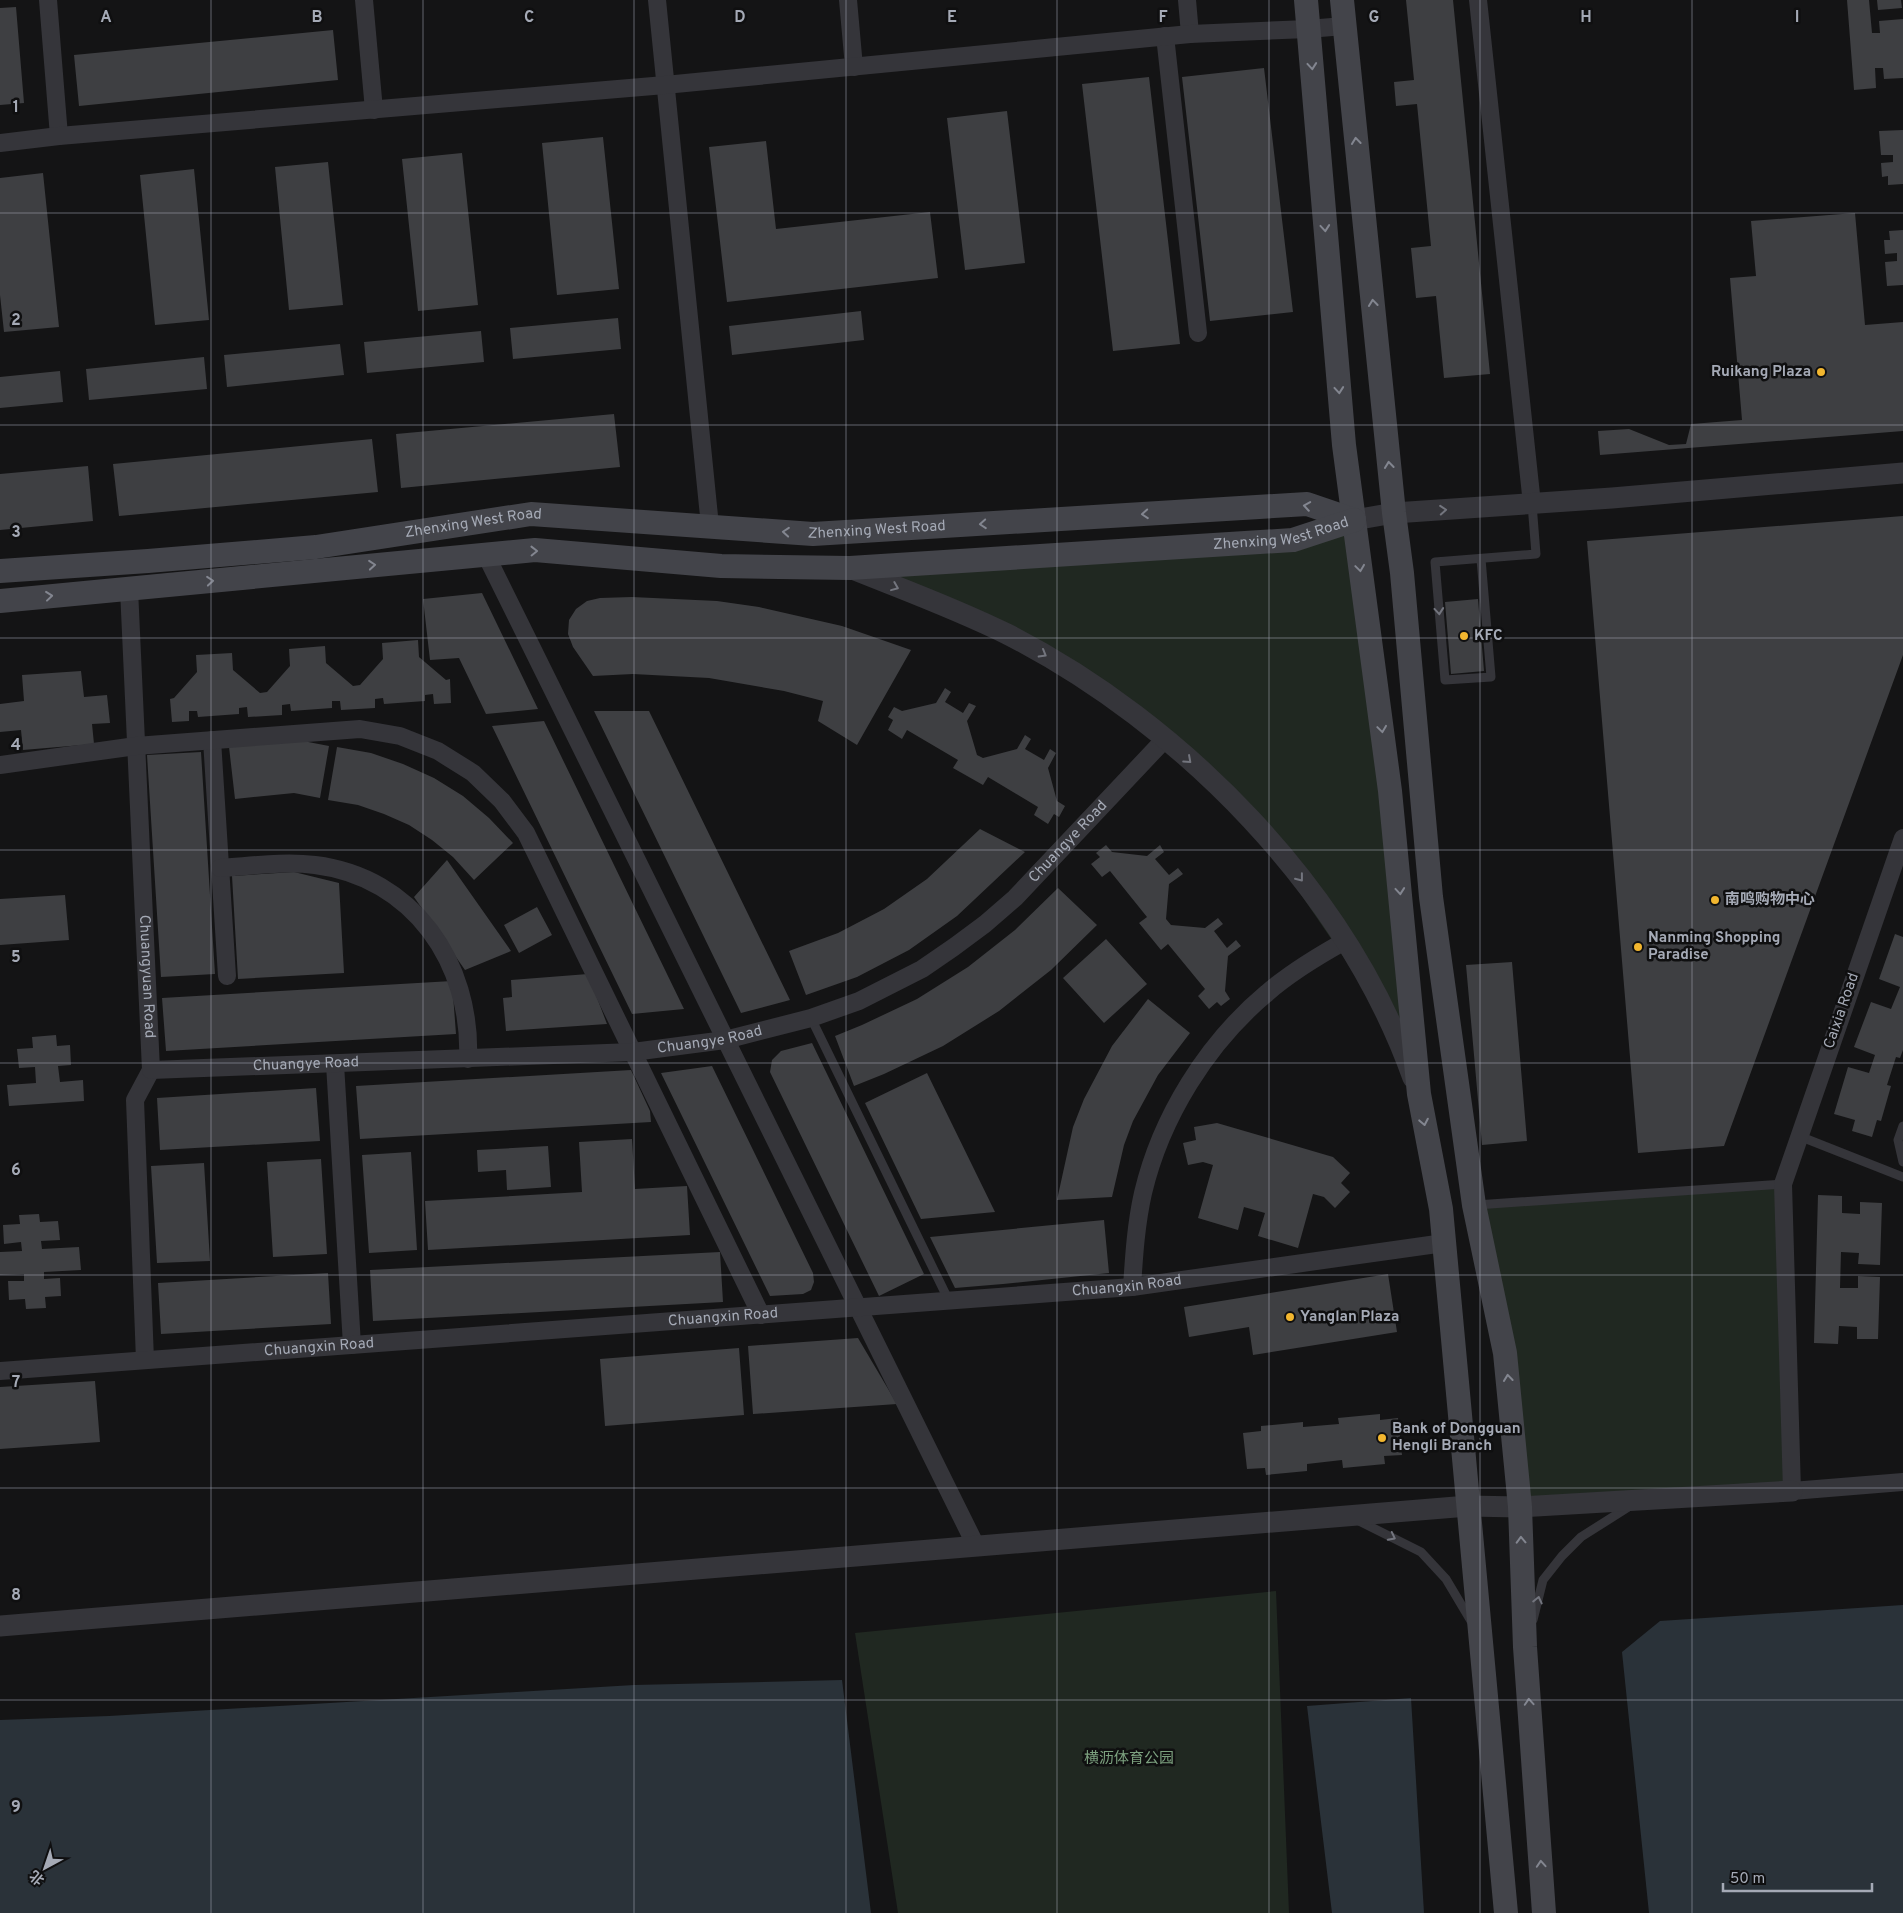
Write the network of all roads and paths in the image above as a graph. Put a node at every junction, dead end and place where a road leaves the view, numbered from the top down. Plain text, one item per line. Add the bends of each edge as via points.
1 (48, 0) edge
2 (364, 0) edge
3 (657, 0) edge
4 (848, 0) edge
5 (1187, 0) edge
6 (1306, 0) edge
7 (1342, 0) edge
8 (1478, 0) edge
9 (1344, 26) junction
10 (1308, 29) junction
11 (1190, 34) junction
12 (1165, 36) junction
13 (854, 67) junction
14 (665, 85) junction
15 (374, 110) junction
16 (60, 136) junction
17 (0, 144) edge
18 (1198, 333) dead end
19 (1903, 473) edge
20 (1532, 504) junction
21 (1394, 513) junction
22 (1354, 520) junction
23 (710, 526) junction
24 (486, 555) junction
25 (1481, 559) junction
26 (850, 568) junction
27 (0, 571) edge
28 (129, 589) junction
29 (0, 601) edge
30 (1165, 739) junction
31 (212, 740) junction
32 (136, 746) junction
33 (0, 765) edge
34 (1903, 838) edge
35 (220, 868) junction
36 (1346, 940) junction
37 (227, 976) dead end
38 (811, 1018) junction
39 (725, 1040) junction
40 (633, 1052) junction
41 (468, 1058) junction
42 (335, 1064) junction
43 (151, 1070) junction
44 (1419, 1094) junction
45 (1903, 1126) edge
46 (1799, 1136) junction
47 (1900, 1141) edge
48 (1903, 1162) edge
49 (1903, 1177) edge
50 (1783, 1184) junction
51 (1474, 1205) junction
52 (1444, 1243) junction
53 (1132, 1287) junction
54 (949, 1301) junction
55 (856, 1308) junction
56 (761, 1315) junction
57 (352, 1345) junction
58 (145, 1360) junction
59 (0, 1371) edge
60 (1903, 1482) edge
61 (1792, 1491) junction
62 (1639, 1501) junction
63 (1468, 1506) junction
64 (1520, 1507) junction
65 (1348, 1516) junction
66 (976, 1546) junction
67 (0, 1626) edge
68 (1482, 1645) junction
69 (1525, 1647) junction
70 (1506, 1913) edge
71 (1544, 1913) edge

1 - 16 street
2 - 15 street
3 - 14 street
4 - 13 street
5 - 11 street
6 - 10 main road
7 - 9 main road
8 - 20 street
9 - 10 street
21 -> 9 main road
10 - 11 street
10 -> 22 main road via 1344,445
11 - 12 street
12 - 13 street
12 - 18 street
13 - 14 street
14 - 15 street
14 - 23 street
15 - 16 street
16 - 17 street
19 - 20 street
21 -> 20 street
20 - 25 lane via 1536,554
21 - 22 street
21 - 51 main road via 1432,898
22 -> 23 main road, Zhenxing West Road via 1307,504 813,534
22 - 26 main road, Zhenxing West Road via 1293,540
22 -> 44 main road via 1390,791
23 - 27 main road, Zhenxing West Road via 531,514 316,547
24 -> 26 main road, Zhenxing West Road via 535,550 720,566
28 -> 24 main road, Zhenxing West Road
24 - 39 street
25 -> 25 lane via 1435,562 1445,680 1491,677
26 -> 30 street via 1006,633 1088,682
29 -> 28 main road, Zhenxing West Road
28 - 32 street, Chuangyuan Road
30 -> 36 street via 1260,831
30 - 38 street, Chuangye Road via 1021,891 985,924 913,974 859,1001
31 - 32 street
31 - 35 street
31 - 40 street via 360,729 400,736 438,751 473,773 502,800 526,834
32 - 33 street
32 - 43 street, Chuangyuan Road
34 - 46 street, Caixia Road
35 - 37 street
35 - 41 street via 314,865 358,876 397,898 427,927 450,962 464,1000
36 - 44 street via 1391,1024
36 - 53 street via 1304,964 1266,993 1232,1026 1202,1063 1177,1104 1143,1193
38 - 39 street, Chuangye Road
38 - 54 lane
39 - 40 street, Chuangye Road
39 - 55 street
40 - 41 street, Chuangye Road
40 - 56 street
41 - 42 street, Chuangye Road
42 - 43 street, Chuangye Road
42 - 57 street
43 - 58 street via 135,1100
44 -> 52 main road via 1441,1209
45 - 47 lane
46 - 49 lane
46 - 50 street, Caixia Road
47 - 48 lane
50 - 51 lane
50 - 61 street
64 -> 51 main road via 1505,1353
52 - 53 street, Chuangxin Road
52 - 63 main road
53 - 54 street, Chuangxin Road
54 - 55 street, Chuangxin Road
55 - 56 street, Chuangxin Road
55 - 66 street
56 - 57 street, Chuangxin Road
57 - 58 street, Chuangxin Road
58 - 59 street, Chuangxin Road
60 - 61 street
61 - 62 street
62 - 64 street
69 -> 62 lane via 1543,1580 1581,1537
63 - 64 street
63 - 65 street
63 - 68 main road
69 -> 64 main road
65 - 66 street
65 -> 68 lane via 1421,1552 1446,1579
66 - 67 street
68 - 70 main road
71 -> 69 main road

